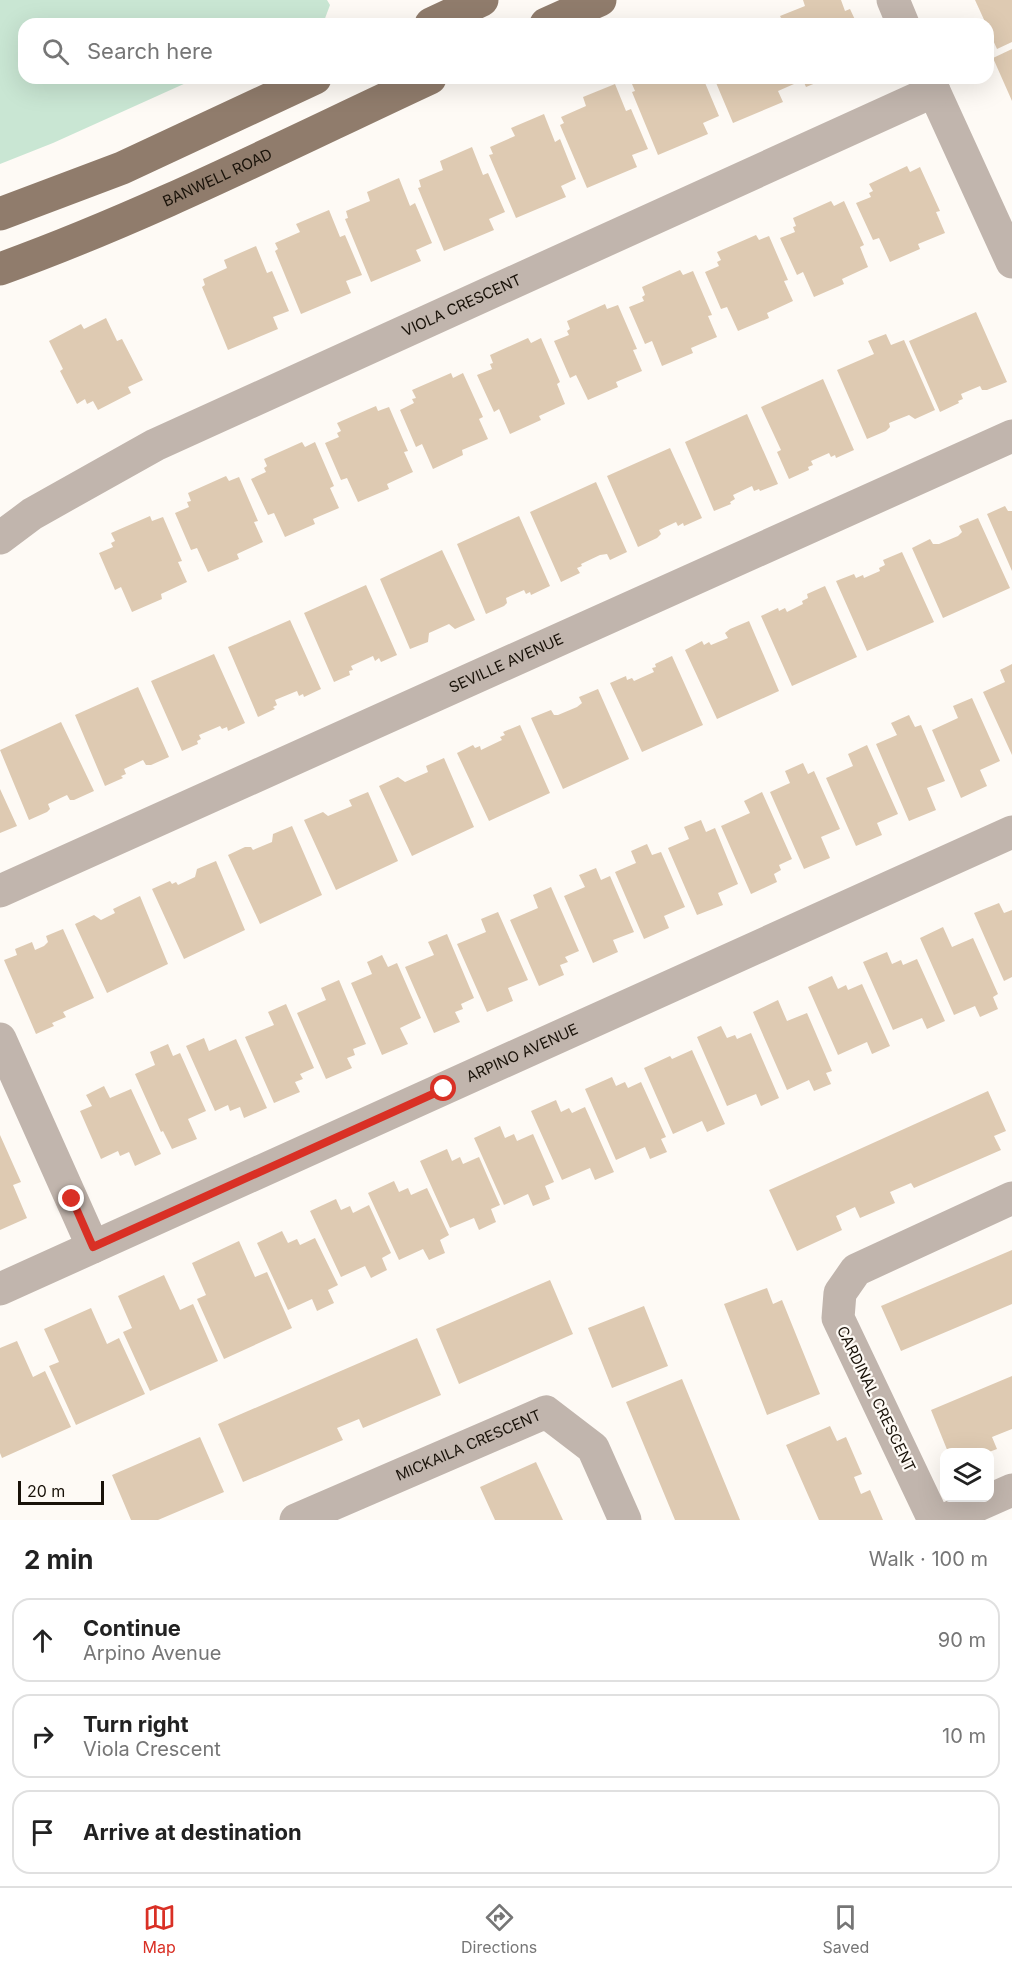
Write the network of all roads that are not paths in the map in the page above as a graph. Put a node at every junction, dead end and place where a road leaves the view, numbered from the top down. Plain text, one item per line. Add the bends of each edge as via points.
1 (482, 0) edge
2 (600, 0) edge
3 (892, 0) edge
4 (444, 18) edge
5 (560, 18) edge
6 (900, 18) edge
7 (302, 84) edge
8 (416, 84) edge
9 (931, 85) edge
10 (0, 214) edge
11 (1012, 262) edge
12 (0, 270) edge
13 (1012, 436) edge
14 (0, 538) edge
15 (1012, 832) edge
16 (0, 891) edge
17 (0, 1039) edge
18 (1012, 1198) edge
19 (93, 1247) junction
20 (0, 1289) edge
21 (1012, 1490) edge
22 (296, 1520) edge
23 (625, 1520) edge
24 (934, 1520) edge
25 (944, 1520) edge

1 - 4 main road
2 - 5 main road
3 - 6 street
7 - 10 main road via 122,168
8 - 12 main road, BANWELL ROAD via 150,208
9 - 11 street
9 - 14 street, VIOLA CRESCENT via 155,445 32,514
13 - 16 street, SEVILLE AVENUE
15 - 19 street, ARPINO AVENUE
17 - 19 street
18 - 24 street, CARDINAL CRESCENT via 856,1270 840,1293 838,1318
19 - 20 street, ARPINO AVENUE
21 - 25 street
22 - 23 street, MICKAILA CRESCENT via 546,1412 593,1448

